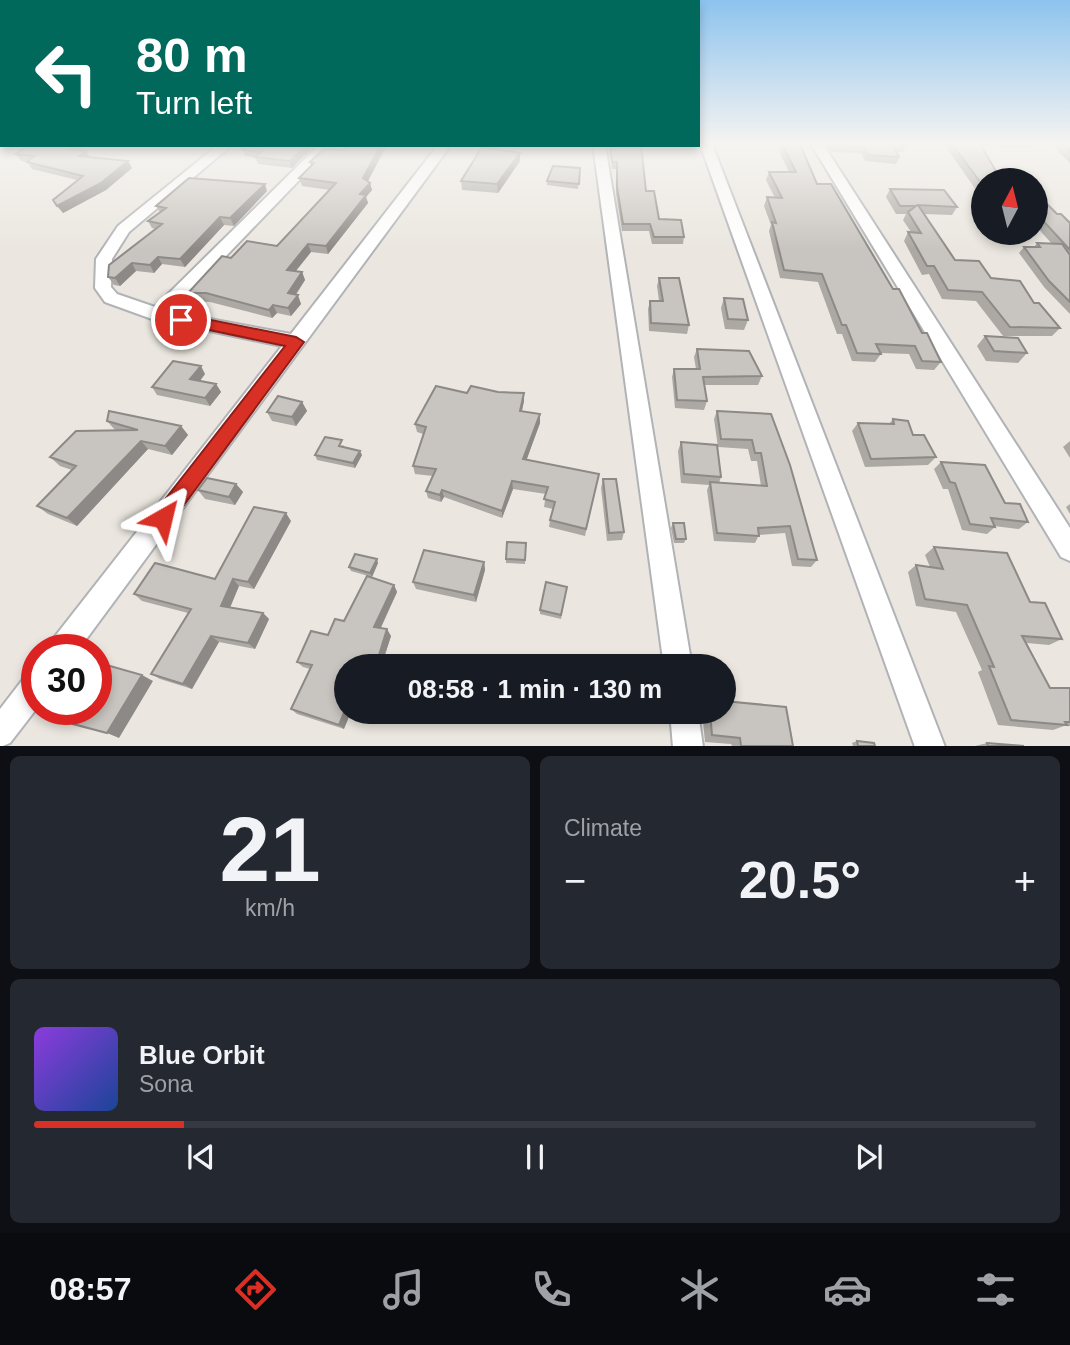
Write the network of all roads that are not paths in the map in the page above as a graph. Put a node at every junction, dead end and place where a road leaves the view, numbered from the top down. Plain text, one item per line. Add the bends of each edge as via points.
1 (185, 179) edge
2 (293, 179) edge
3 (419, 179) edge
4 (604, 179) edge
5 (719, 179) edge
6 (839, 179) edge
7 (158, 315) junction
8 (296, 342) junction
9 (1070, 549) edge
10 (74, 634) edge
11 (676, 654) edge
12 (21, 705) edge
13 (685, 724) edge
14 (0, 733) edge
15 (688, 746) edge
16 (930, 746) edge

1 - 7 street via 123,229 104,259 103,288 111,298
2 - 7 street
3 - 8 street
4 - 11 street
5 - 16 street
6 - 9 street
7 - 8 street
8 - 10 street
12 - 14 street
13 - 15 street

